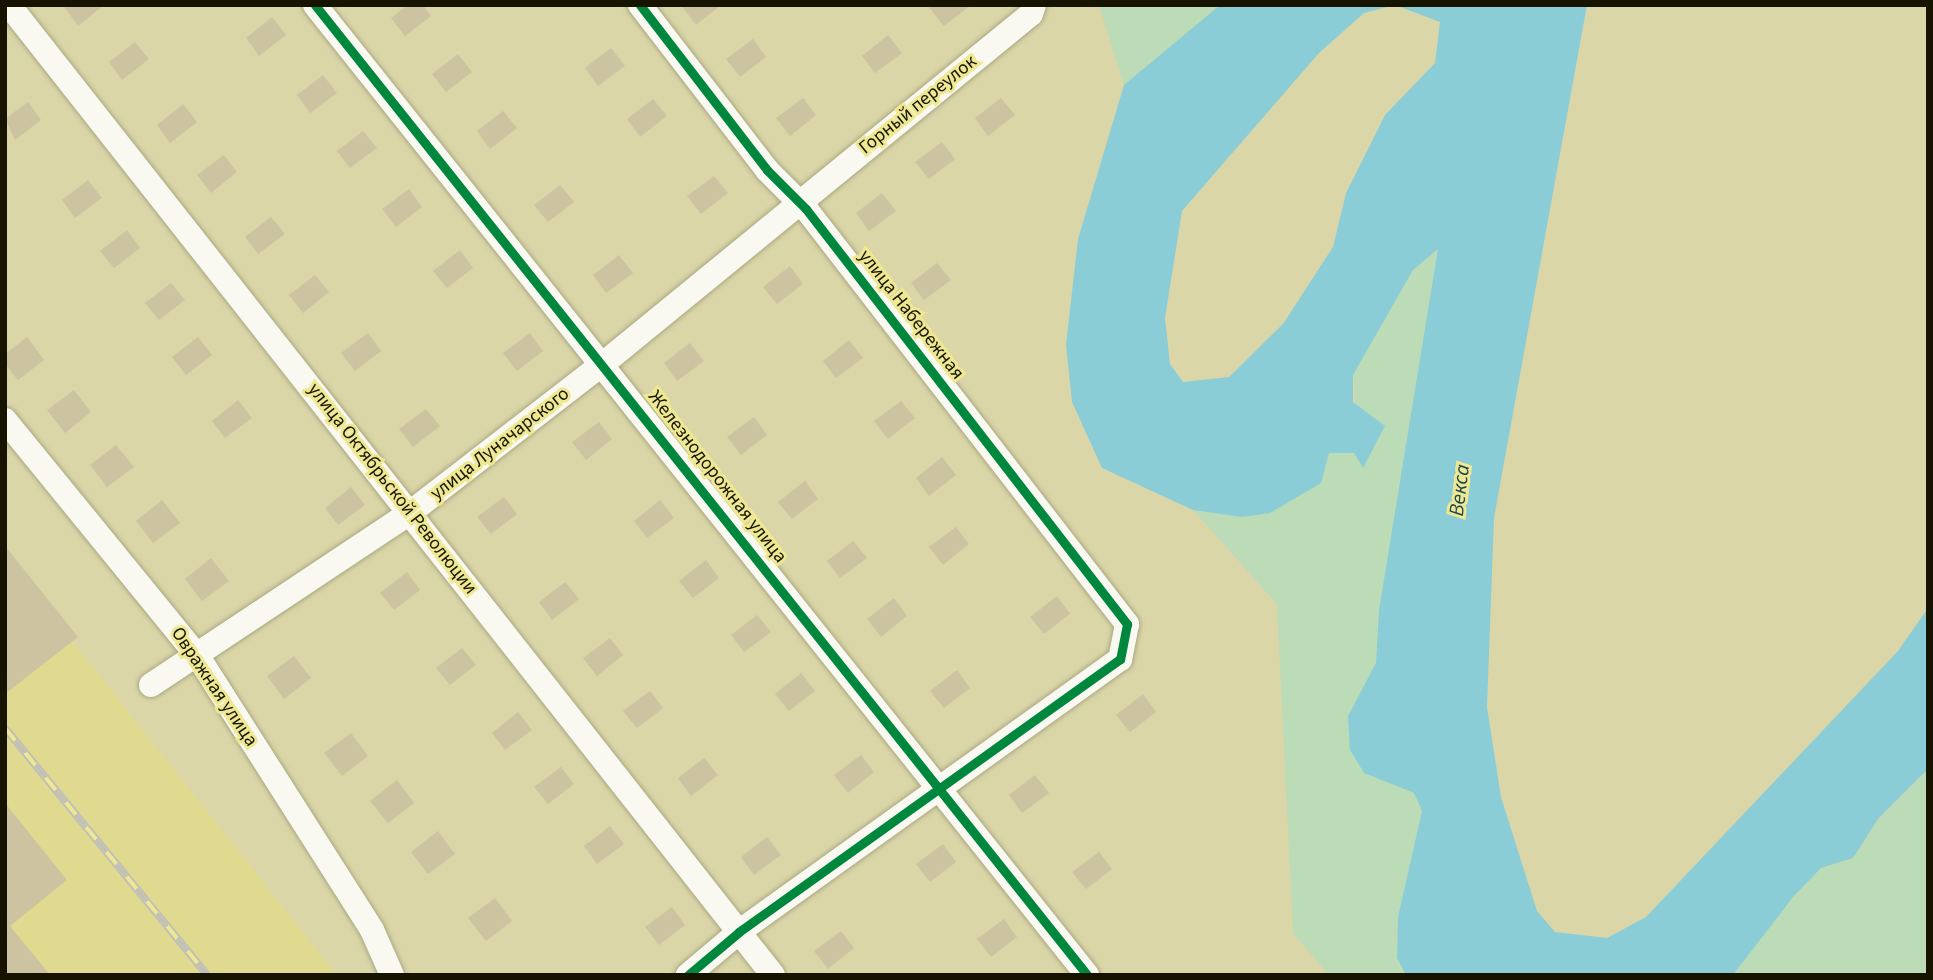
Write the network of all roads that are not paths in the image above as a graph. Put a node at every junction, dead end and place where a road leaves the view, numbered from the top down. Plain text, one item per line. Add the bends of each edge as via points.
1 (9, 5) edge
2 (314, 5) edge
3 (640, 5) edge
4 (1034, 5) edge
5 (797, 202) junction
6 (604, 363) junction
7 (5, 420) edge
8 (411, 512) junction
9 (197, 655) junction
10 (151, 685) dead end
11 (940, 788) junction
12 (739, 932) junction
13 (392, 975) edge
14 (688, 975) edge
15 (773, 975) edge
16 (1087, 975) edge

1 - 8 street, улица Октябрьской Революции
2 - 6 street, Железнодорожная улица
3 - 5 street, улица Набережная
4 - 5 street, Горный переулок via 1031,14
5 - 6 street, улица Луначарского
5 - 11 street, улица Набережная via 1127,624 1120,659
6 - 8 street, улица Луначарского
6 - 11 street, Железнодорожная улица
7 - 9 street, Овражная улица
8 - 9 street, улица Луначарского
8 - 12 street, улица Октябрьской Революции
9 - 10 street, улица Луначарского
9 - 13 street, Овражная улица via 372,930
11 - 12 street
11 - 16 street, Железнодорожная улица
12 - 14 street
12 - 15 street, улица Октябрьской Революции

